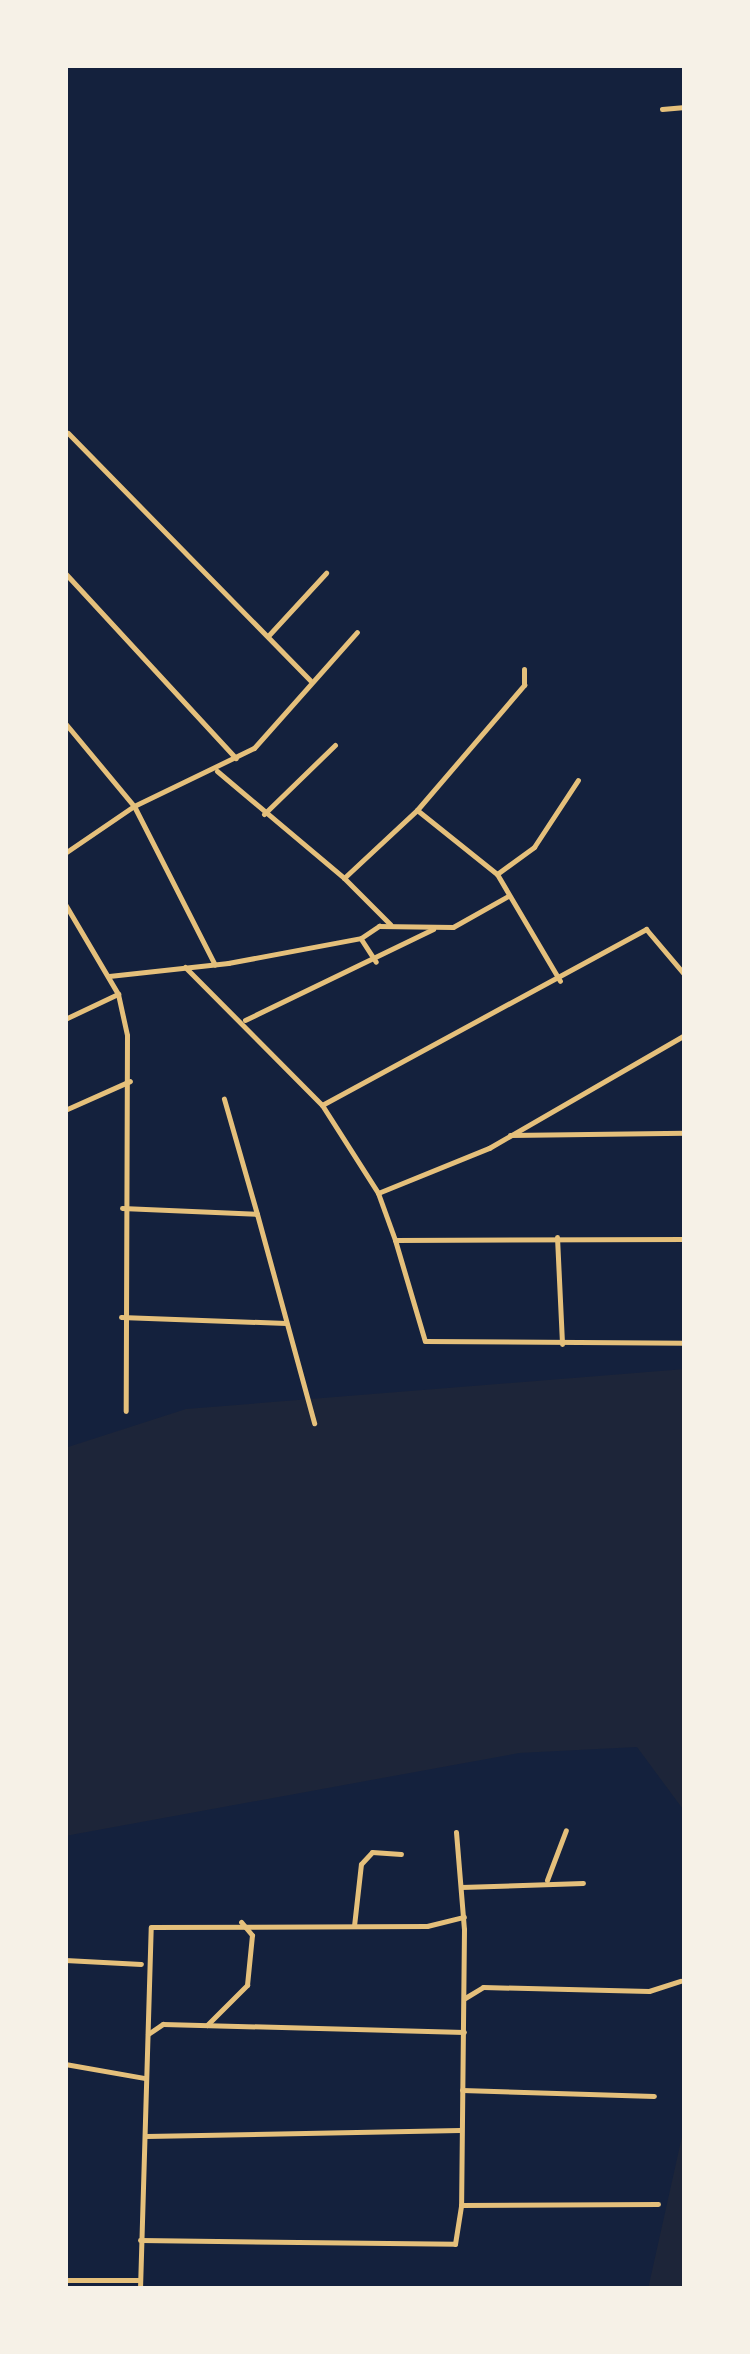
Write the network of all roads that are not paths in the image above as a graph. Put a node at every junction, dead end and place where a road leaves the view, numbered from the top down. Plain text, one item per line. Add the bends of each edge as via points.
1 (685, 107) edge
2 (662, 109) dead end
3 (68, 432) dead end
4 (65, 573) edge
5 (326, 573) dead end
6 (357, 632) dead end
7 (268, 636) junction
8 (524, 668) dead end
9 (310, 680) junction
10 (65, 723) edge
11 (335, 745) dead end
12 (236, 758) junction
13 (217, 770) junction
14 (578, 780) dead end
15 (134, 806) junction
16 (418, 810) junction
17 (264, 814) junction
18 (65, 853) edge
19 (497, 874) junction
20 (344, 878) junction
21 (508, 896) junction
22 (65, 904) edge
23 (391, 925) junction
24 (436, 928) junction
25 (361, 938) junction
26 (376, 962) junction
27 (215, 964) junction
28 (185, 967) junction
29 (110, 976) junction
30 (685, 976) edge
31 (560, 981) junction
32 (118, 994) junction
33 (65, 1019) edge
34 (245, 1021) junction
35 (685, 1036) edge
36 (130, 1082) junction
37 (224, 1099) dead end
38 (322, 1105) junction
39 (65, 1110) edge
40 (685, 1133) edge
41 (507, 1135) junction
42 (378, 1194) junction
43 (122, 1208) junction
44 (257, 1214) junction
45 (557, 1236) junction
46 (685, 1238) edge
47 (396, 1240) junction
48 (121, 1316) junction
49 (286, 1323) junction
50 (685, 1343) edge
51 (562, 1344) junction
52 (126, 1411) dead end
53 (314, 1422) dead end
54 (566, 1830) dead end
55 (456, 1832) dead end
56 (401, 1854) dead end
57 (547, 1880) junction
58 (583, 1883) dead end
59 (461, 1887) junction
60 (464, 1917) junction
61 (239, 1921) junction
62 (354, 1926) junction
63 (65, 1960) edge
64 (141, 1964) dead end
65 (680, 1981) dead end
66 (465, 1998) junction
67 (204, 2026) junction
68 (464, 2032) junction
69 (146, 2035) junction
70 (65, 2064) edge
71 (144, 2078) junction
72 (462, 2090) junction
73 (654, 2096) dead end
74 (460, 2130) junction
75 (146, 2136) junction
76 (658, 2204) dead end
77 (461, 2205) junction
78 (140, 2240) junction
79 (65, 2280) edge
80 (140, 2280) junction
81 (140, 2289) edge

1 - 2 street
3 - 7 street
4 - 12 street
5 - 7 street
6 - 9 street
7 - 9 street
8 - 16 street via 524,685
9 - 12 street
10 - 15 street
11 - 17 street
12 - 13 street
13 - 15 street
13 - 17 street
14 - 19 street via 534,848
15 - 18 street
15 - 27 street
16 - 19 street
16 - 20 street
17 - 20 street
19 - 21 street
20 - 23 street
21 - 24 street
21 - 31 street
22 - 29 street
23 - 24 street
23 - 25 street
24 - 26 street
25 - 26 street
25 - 27 street
26 - 34 street
27 - 28 street
28 - 29 street
28 - 34 street
29 - 32 street
30 - 31 street via 646,928
31 - 38 street
32 - 33 street
32 - 36 street
34 - 38 street
35 - 41 street
36 - 39 street
36 - 43 street
37 - 44 street
38 - 42 street
40 - 41 street
41 - 42 street
42 - 47 street
43 - 44 street
43 - 48 street
44 - 49 street
45 - 46 street
45 - 47 street
45 - 51 street
47 - 51 street via 425,1342
48 - 49 street
48 - 52 street
49 - 53 street
50 - 51 street
54 - 57 street
55 - 59 street
56 - 62 street via 372,1852 361,1864
57 - 58 street
57 - 59 street
59 - 60 street
60 - 62 street
60 - 66 street
61 - 62 street
61 - 67 street via 251,1926 247,1985
61 - 69 street via 151,1927
63 - 64 street
65 - 66 street via 649,1991 483,1987
66 - 68 street
67 - 68 street
67 - 69 street via 162,2024
68 - 72 street
69 - 71 street
70 - 71 street
71 - 75 street
72 - 73 street
72 - 74 street
74 - 75 street
74 - 77 street
75 - 78 street
76 - 77 street
77 - 78 street via 455,2244
78 - 80 street
79 - 80 street
80 - 81 street

